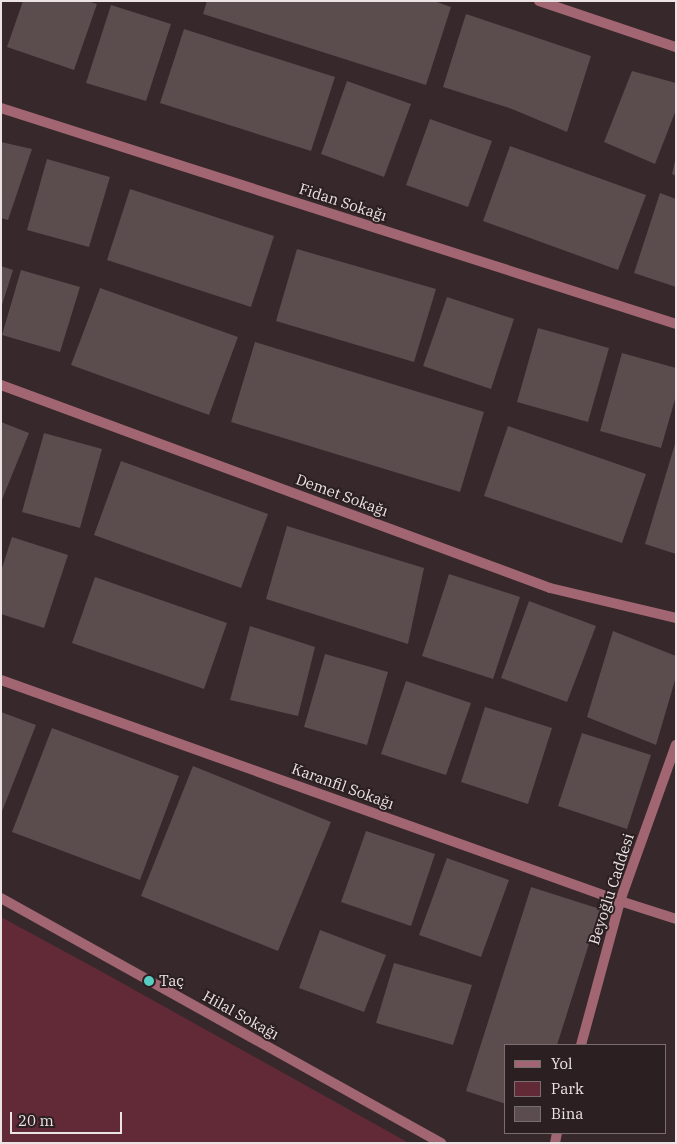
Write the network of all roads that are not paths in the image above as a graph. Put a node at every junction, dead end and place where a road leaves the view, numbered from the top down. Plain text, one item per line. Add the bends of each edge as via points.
1 (539, 1) edge
2 (676, 47) edge
3 (1, 108) edge
4 (676, 324) edge
5 (1, 385) edge
6 (676, 618) edge
7 (1, 680) edge
8 (676, 745) edge
9 (1, 898) edge
10 (620, 901) junction
11 (676, 919) edge
12 (581, 1044) edge
13 (441, 1143) edge

1 - 2 street
3 - 4 street, Fidan Sokağı
5 - 6 street, Demet Sokağı via 550,588
7 - 10 street, Karanfil Sokağı
8 - 10 street, Beyoğlu Caddesi
9 - 13 street, Hilal Sokağı
10 - 11 street, Karanfil Sokağı
10 - 12 street, Beyoğlu Caddesi

